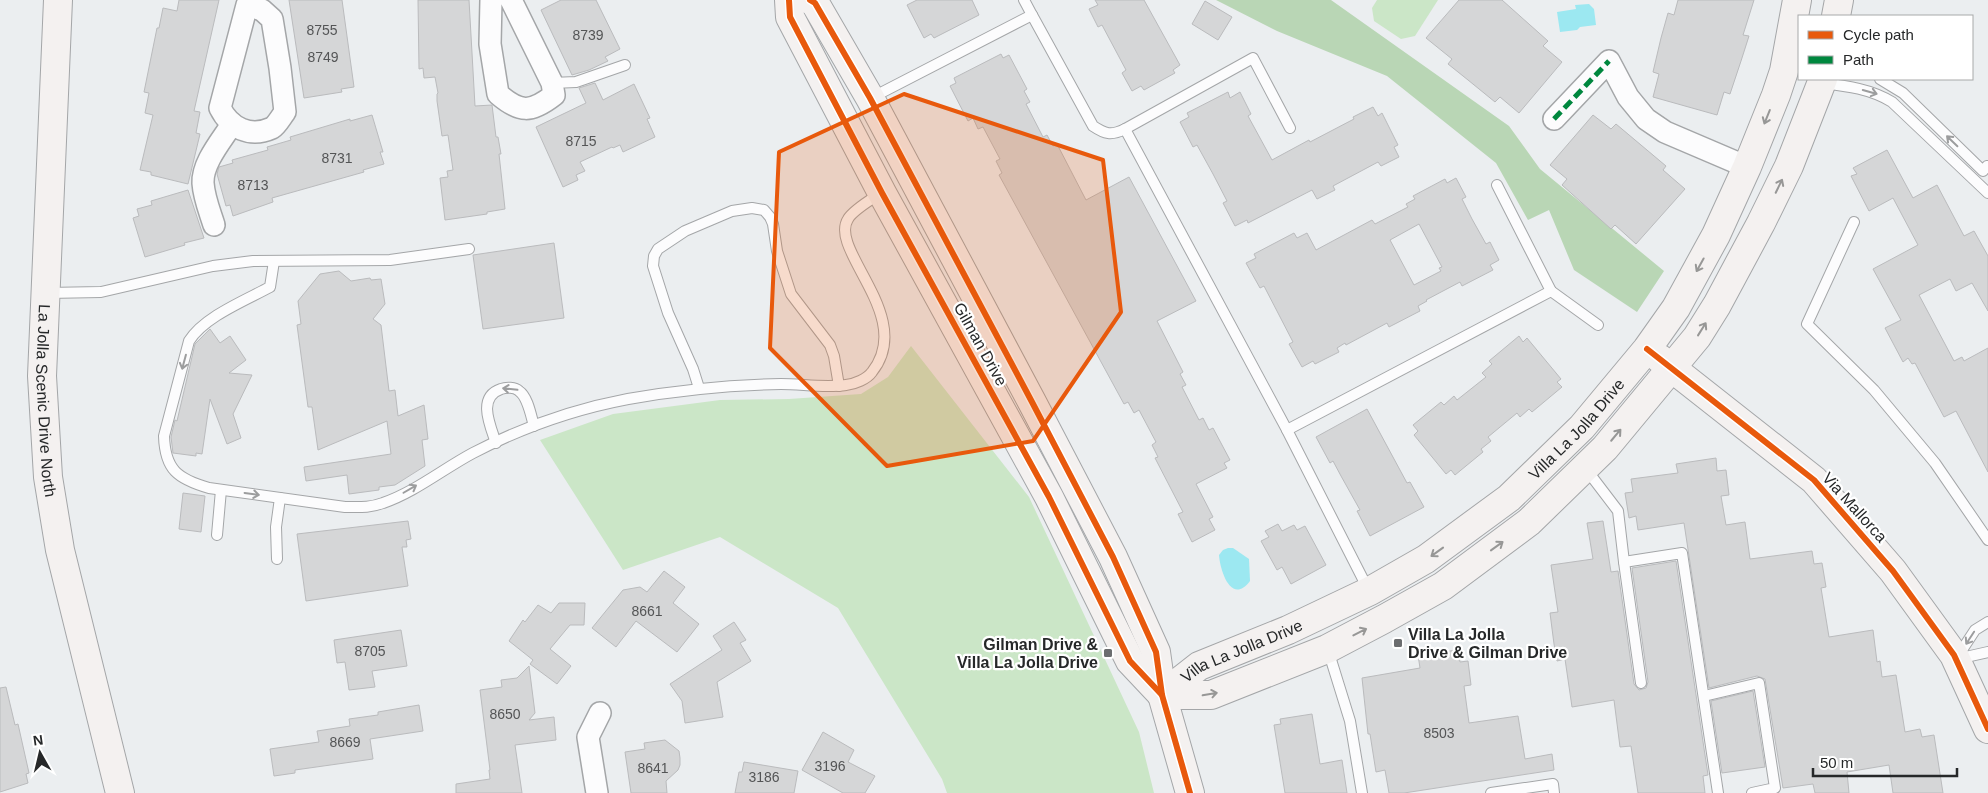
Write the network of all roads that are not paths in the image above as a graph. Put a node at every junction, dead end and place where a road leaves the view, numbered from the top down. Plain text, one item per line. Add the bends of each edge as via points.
1 (58, 0) edge
2 (491, 0) edge
3 (511, 0) edge
4 (789, 0) edge
5 (810, 0) edge
6 (1024, 0) edge
7 (1797, 0) edge
8 (1839, 0) edge
9 (247, 3) edge
10 (1032, 15) junction
11 (1836, 15) edge
12 (625, 65) dead end
13 (1882, 80) edge
14 (1822, 81) edge
15 (552, 83) junction
16 (870, 98) junction
17 (1554, 119) dead end
18 (232, 124) junction
19 (1290, 128) dead end
20 (1125, 130) junction
21 (1987, 166) edge
22 (1747, 167) junction
23 (1497, 185) dead end
24 (882, 193) junction
25 (1988, 193) edge
26 (1854, 222) dead end
27 (214, 225) dead end
28 (469, 249) dead end
29 (274, 261) junction
30 (1551, 291) junction
31 (46, 293) junction
32 (1598, 325) dead end
33 (1648, 349) junction
34 (1672, 368) junction
35 (839, 386) junction
36 (699, 388) junction
37 (534, 426) junction
38 (1287, 430) junction
39 (496, 443) junction
40 (1585, 468) junction
41 (221, 490) junction
42 (280, 498) junction
43 (217, 534) dead end
44 (1988, 540) edge
45 (276, 559) dead end
46 (1624, 562) junction
47 (1370, 592) junction
48 (1988, 622) edge
49 (1328, 648) junction
50 (1988, 652) edge
51 (1956, 659) junction
52 (1641, 683) dead end
53 (1162, 695) junction
54 (1704, 696) junction
55 (600, 713) dead end
56 (1988, 729) edge
57 (120, 793) edge
58 (597, 793) edge
59 (1190, 793) edge
60 (1362, 793) edge
61 (1492, 793) edge
62 (1554, 793) edge
63 (1718, 793) edge
64 (1752, 793) edge

1 - 31 main road, La Jolla Scenic Drive North
2 - 15 street via 490,44 498,94 512,106 539,107 554,95
3 - 15 street
4 - 24 main road, Gilman Drive via 790,17
5 - 16 main road, Gilman Drive via 815,3
6 - 10 lane
7 -> 22 main road, Villa La Jolla Drive via 1784,71
8 - 11 main road
9 - 18 street via 220,108 225,119
9 - 18 street via 272,19 285,112 274,127 258,132 244,131
10 - 16 lane
10 - 20 lane via 1093,126 1114,135
12 - 15 lane via 576,82
21 -> 13 lane via 1983,171 1903,93
14 -> 25 lane via 1868,91 1892,102
34 -> 14 main road, Villa La Jolla Drive via 1717,305 1761,223 1789,166
16 - 53 main road, Gilman Drive via 1113,557 1156,652
17 - 22 street via 1609,61 1628,97 1646,119 1665,132
18 - 27 street via 208,163 202,182
19 - 20 lane via 1253,58
20 - 38 lane
22 -> 33 main road, Villa La Jolla Drive via 1712,243 1676,308
23 - 30 lane
24 - 35 lane via 853,213 845,227 848,243 881,314 886,334 884,347 872,373 847,386
24 - 53 main road, Gilman Drive via 1049,496 1130,660
26 - 44 lane via 1807,324 1874,390 1935,463
28 - 29 lane via 390,260
29 - 31 lane via 213,266 101,292
29 -> 41 lane via 270,287 195,332 189,342 164,436 168,464 177,475 190,483
30 - 32 lane
30 - 38 lane
31 - 57 main road, La Jolla Scenic Drive North via 42,376 48,477 60,550
33 - 34 main road, Via Mallorca
33 -> 47 main road, Villa La Jolla Drive via 1582,427 1509,498 1426,559
40 -> 34 main road, Villa La Jolla Drive
34 - 51 main road, Via Mallorca via 1814,480 1893,571
35 - 36 lane via 781,384
35 - 36 lane via 830,345 791,294 770,217 764,210 752,208 732,211 685,231 658,249 654,256 653,266 668,313
36 - 37 lane via 624,400
37 - 39 lane
37 -> 39 lane via 520,391 503,388 494,392 488,398 486,408
38 - 47 lane
42 -> 39 lane via 345,507 382,503
40 - 46 lane via 1618,510
49 -> 40 main road, Villa La Jolla Drive via 1443,586 1530,522
41 -> 42 lane
41 - 43 lane
42 - 45 lane
46 - 52 lane
46 - 54 lane via 1682,553
47 - 53 main road, Villa La Jolla Drive via 1200,666
48 -> 51 lane via 1975,630
53 -> 49 main road, Villa La Jolla Drive via 1211,695
49 - 60 lane via 1350,721
50 - 51 lane
51 - 56 main road, Via Mallorca
53 - 59 main road, Gilman Drive
54 - 63 lane
54 - 64 lane via 1759,684 1775,788
55 - 58 street via 588,737
61 - 62 lane via 1553,784

